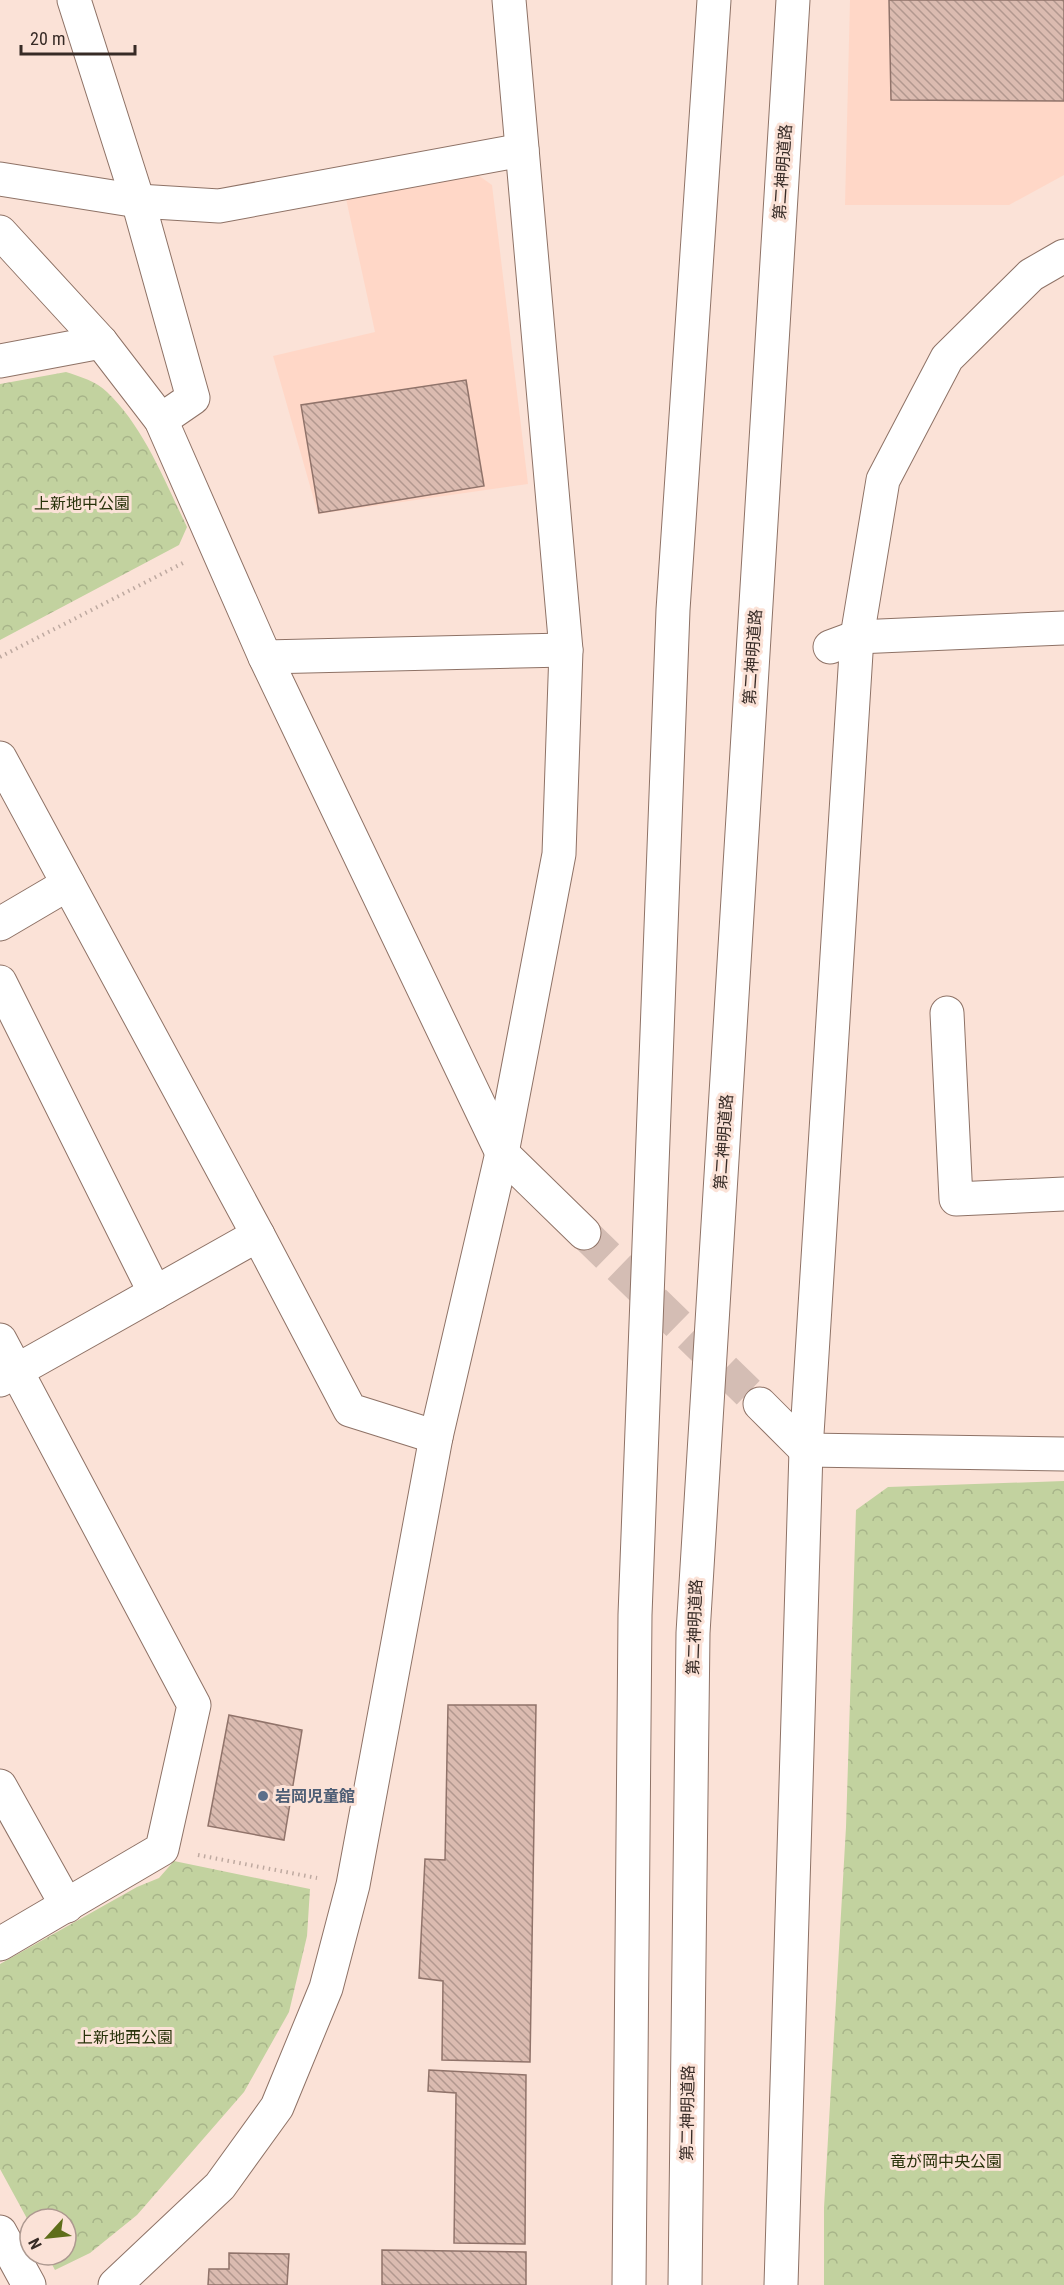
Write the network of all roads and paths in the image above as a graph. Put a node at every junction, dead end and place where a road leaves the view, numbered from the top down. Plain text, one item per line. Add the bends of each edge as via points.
1 (74, 0) edge
2 (509, 0) edge
3 (714, 0) edge
4 (793, 0) edge
5 (522, 150) junction
6 (0, 179) edge
7 (138, 201) junction
8 (0, 232) edge
9 (1064, 256) edge
10 (101, 342) junction
11 (0, 361) edge
12 (161, 420) junction
13 (216, 546) junction
14 (1064, 628) edge
15 (844, 642) junction
16 (566, 650) junction
17 (0, 657) edge
18 (265, 657) junction
19 (0, 758) edge
20 (68, 884) junction
21 (0, 924) edge
22 (0, 982) edge
23 (947, 1012) dead end
24 (502, 1153) junction
25 (1064, 1194) edge
26 (584, 1233) tunnel mouth
27 (258, 1235) junction
28 (155, 1293) junction
29 (0, 1340) edge
30 (8, 1376) edge
31 (760, 1404) tunnel mouth
32 (436, 1437) junction
33 (806, 1450) junction
34 (1064, 1454) edge
35 (0, 1786) edge
36 (162, 1848) junction
37 (353, 1885) junction
38 (67, 1906) junction
39 (0, 1944) edge
40 (0, 2232) edge
41 (29, 2285) edge
42 (115, 2285) edge
43 (629, 2285) edge
44 (685, 2285) edge
45 (781, 2285) edge

1 - 7 main road
2 - 5 main road
3 - 43 main road via 673,610 635,1615
4 - 44 main road, 第二神明道路 via 693,1633
5 - 7 main road via 219,206
5 - 16 main road
6 - 7 main road
7 - 12 main road via 193,398
8 - 10 main road
9 - 15 main road via 1031,275 947,358 883,480
10 - 11 main road
10 - 12 main road
12 - 13 main road
13 - 17 path
13 - 18 main road
14 - 15 main road
15 - 33 main road
16 - 18 main road
16 - 24 main road via 559,854
18 - 24 main road
19 - 20 main road
20 - 21 main road
20 - 27 main road
22 - 28 main road
23 - 25 main road via 956,1199
24 - 26 main road
24 - 32 main road
27 - 28 main road
27 - 32 main road via 350,1410
28 - 30 main road
29 - 30 main road
30 - 36 main road via 194,1705
31 - 33 main road
32 - 37 main road
33 - 34 main road
33 - 45 main road
35 - 38 main road
36 - 37 path
36 - 38 main road
37 - 42 main road via 326,1988 277,2107 220,2186
38 - 39 main road
40 - 41 main road

